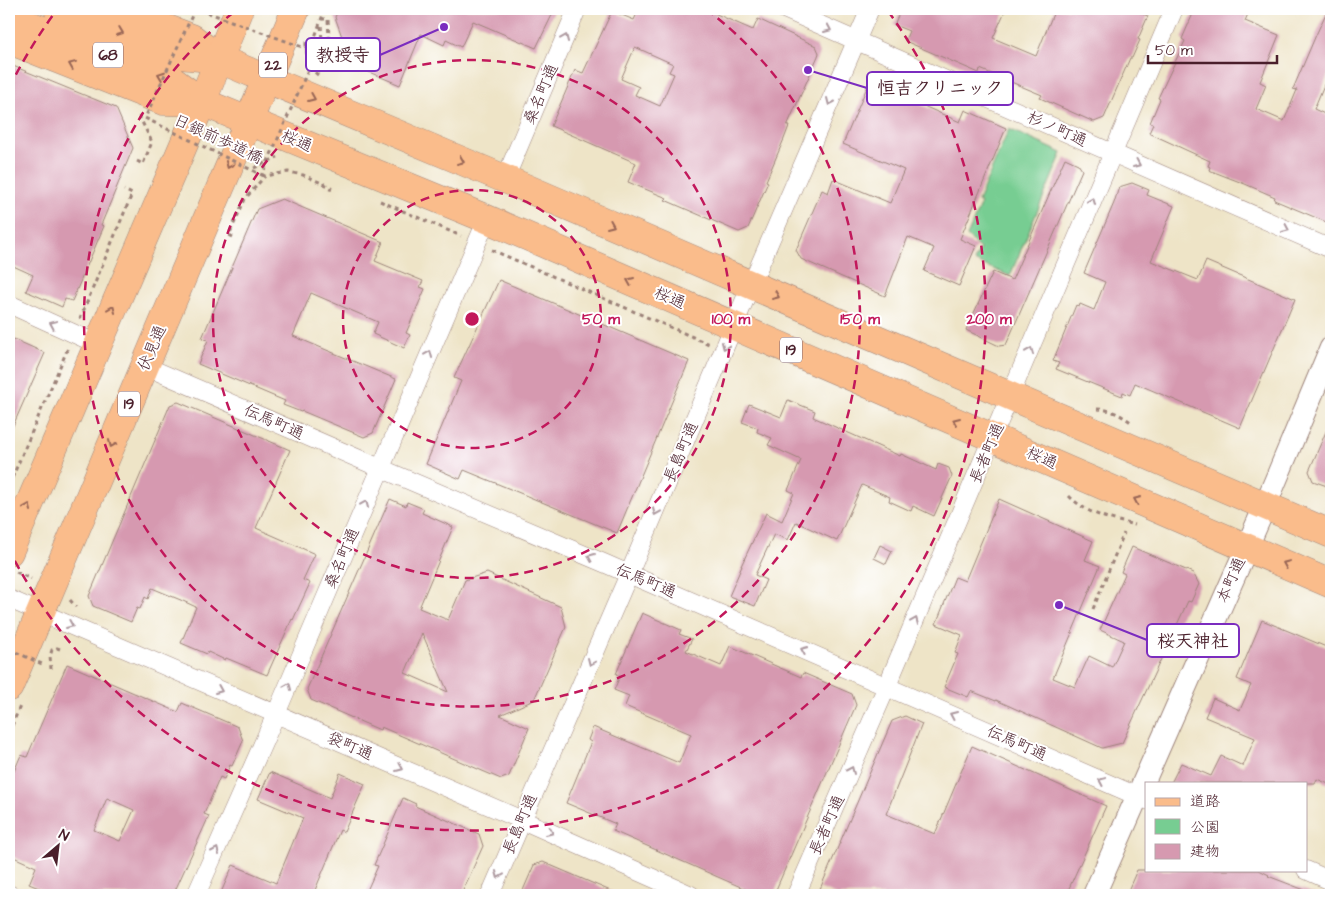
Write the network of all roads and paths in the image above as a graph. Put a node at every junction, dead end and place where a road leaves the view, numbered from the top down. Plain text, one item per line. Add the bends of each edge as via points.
1 (58, 9) edge
2 (115, 9) edge
3 (196, 9) edge
4 (239, 9) edge
5 (325, 9) edge
6 (578, 9) edge
7 (784, 9) edge
8 (870, 9) edge
9 (1174, 9) edge
10 (313, 15) edge
11 (9, 17) edge
12 (9, 40) edge
13 (857, 41) junction
14 (316, 52) junction
15 (219, 59) junction
16 (341, 73) dead end
17 (267, 79) junction
18 (202, 102) junction
19 (145, 118) junction
20 (248, 120) junction
21 (1112, 153) junction
22 (278, 157) dead end
23 (137, 161) dead end
24 (255, 167) dead end
25 (264, 175) junction
26 (505, 179) junction
27 (124, 190) dead end
28 (330, 191) dead end
29 (487, 219) junction
30 (233, 237) dead end
31 (1331, 248) edge
32 (750, 285) junction
33 (9, 304) edge
34 (734, 325) junction
35 (85, 339) junction
36 (1331, 348) edge
37 (145, 366) junction
38 (1011, 396) junction
39 (993, 437) junction
40 (380, 468) junction
41 (9, 485) edge
42 (1265, 506) junction
43 (1124, 533) dead end
44 (1331, 534) edge
45 (1246, 547) junction
46 (9, 552) edge
47 (630, 574) junction
48 (1331, 584) edge
49 (9, 599) edge
50 (1093, 610) dead end
51 (40, 613) junction
52 (9, 649) edge
53 (60, 649) dead end
54 (42, 664) dead end
55 (51, 669) dead end
56 (888, 686) junction
57 (9, 687) edge
58 (276, 714) junction
59 (1149, 782) edge
60 (1142, 798) edge
61 (522, 820) junction
62 (1308, 871) edge
63 (1331, 881) edge
64 (196, 895) edge
65 (490, 895) edge
66 (691, 895) edge
67 (796, 895) edge
68 (1094, 895) edge

1 -> 15 main road, 68 via 180,56
2 - 15 main road via 192,38
3 - 14 path, bridge
3 - 19 path, bridge
4 - 15 main road
5 - 10 path
26 -> 6 street, 桑名町通
7 -> 13 street, 杉ノ町通
8 - 13 street, 長島町通
9 - 21 street, 長者町通
10 - 14 path, 日銀前歩道橋 via 322,44
10 - 16 path via 328,19 330,51
10 - 17 main road, 伏見通 / 22
18 -> 11 main road, 桜通 / 68 via 169,78
18 -> 12 main road, 68 via 163,100
13 - 21 street, 杉ノ町通
13 -> 32 street, 長島町通
14 - 25 path, 日銀前歩道橋, bridge
15 - 17 main road
15 - 18 main road
17 - 20 main road, 伏見通 / 22
17 -> 26 main road
18 - 20 main road, 桜通 / 19
35 -> 18 main road
19 - 23 path via 138,111 152,142 143,164
19 - 25 path, 日銀前歩道橋, bridge
20 - 29 main road, 桜通 / 19
20 -> 37 main road, 伏見通 / 19
21 -> 31 street, 杉ノ町通
38 -> 21 street, 長者町通
22 - 24 path
25 - 28 path via 288,172 303,175 331,187
25 - 30 path via 245,199 229,235
26 -> 32 main road
27 - 35 path via 132,194
34 -> 29 main road, 桜通 / 19
40 -> 29 street, 桑名町通
32 - 34 street, 長島町通
32 -> 38 main road
35 -> 33 street
39 -> 34 main road, 桜通 / 19
34 -> 47 street, 長島町通
35 - 41 path
46 -> 35 main road
36 - 42 street, 本町通
37 - 40 street, 伝馬町通
37 -> 51 main road, 伏見通 / 19
38 - 39 street, 長者町通
38 - 42 main road
45 -> 39 main road, 桜通 / 19
56 -> 39 street, 長者町通
47 -> 40 street, 伝馬町通
58 -> 40 street, 桑名町通
42 - 44 main road
42 - 45 street, 本町通
43 - 50 path
48 -> 45 main road, 桜通 / 19
45 - 59 street, 本町通
56 -> 47 street, 伝馬町通
47 -> 61 street, 長島町通
49 - 51 street, 袋町通
51 - 57 main road, 伏見通 / 19
51 -> 58 street, 袋町通
52 - 54 path, bridge
53 - 55 path via 52,650
60 -> 56 street, 伝馬町通
67 -> 56 street, 長者町通
58 -> 61 street, 袋町通
64 -> 58 street, 桑名町通
60 - 68 street, 本町通
61 -> 65 street, 長島町通
61 -> 66 street, 袋町通
62 - 63 street

